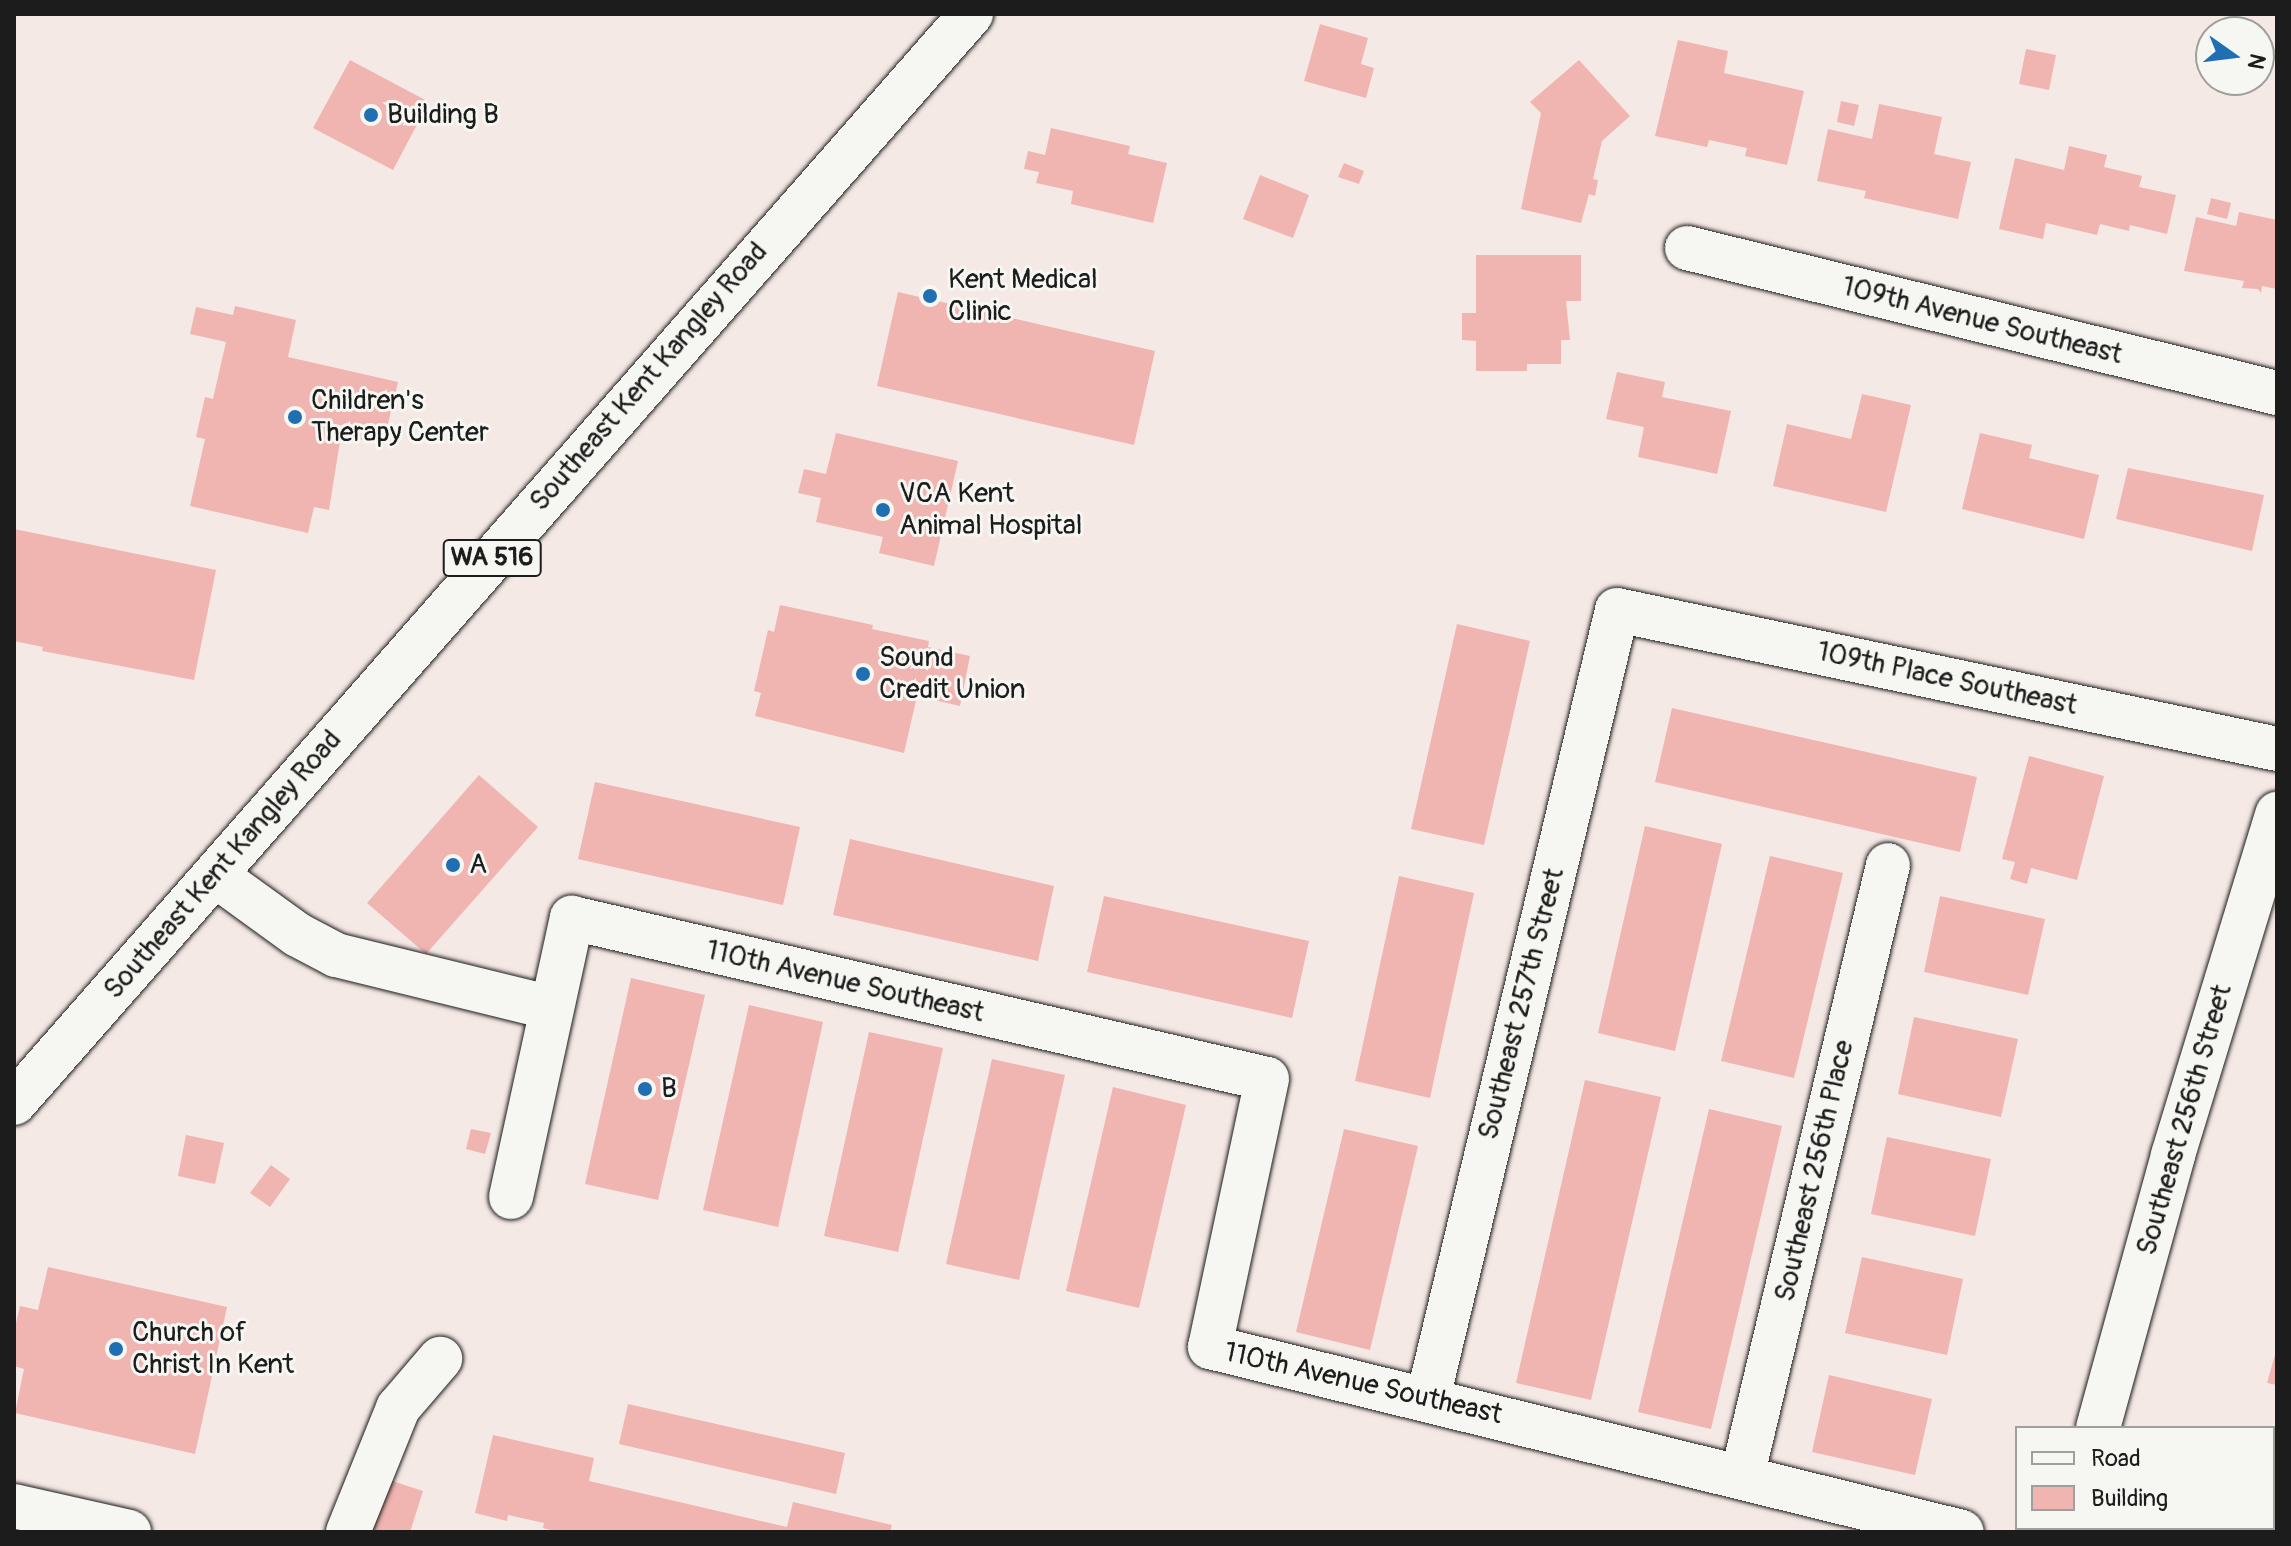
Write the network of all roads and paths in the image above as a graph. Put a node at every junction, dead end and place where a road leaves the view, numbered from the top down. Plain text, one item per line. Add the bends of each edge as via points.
1 (971, 14) edge
2 (1687, 248) dead end
3 (2277, 393) edge
4 (1617, 610) joint
5 (2277, 749) edge
6 (2277, 814) edge
7 (1888, 865) dead end
8 (215, 875) junction
9 (551, 1008) junction
10 (14, 1103) edge
11 (511, 1197) dead end
12 (440, 1359) dead end
13 (1428, 1398) junction
14 (2099, 1426) edge
15 (1742, 1477) junction
16 (14, 1506) edge
17 (129, 1532) edge
18 (348, 1532) edge
19 (1962, 1532) edge

1 - 8 street, Southeast Kent Kangley Road / WA 516
2 - 3 street, 109th Avenue Southeast
4 - 5 street, 109th Place Southeast
4 - 13 street, Southeast 257th Street
6 - 14 street, Southeast 256th Street via 2173,1155
7 - 15 street, Southeast 256th Place
8 - 9 street via 298,935 336,955
8 - 10 street, Southeast Kent Kangley Road / WA 516
9 - 11 street
9 - 13 street, 110th Avenue Southeast via 572,918 1267,1079 1210,1347
12 - 18 street via 398,1408
13 - 15 street, 110th Avenue Southeast
15 - 19 street, 110th Avenue Southeast
16 - 17 street

